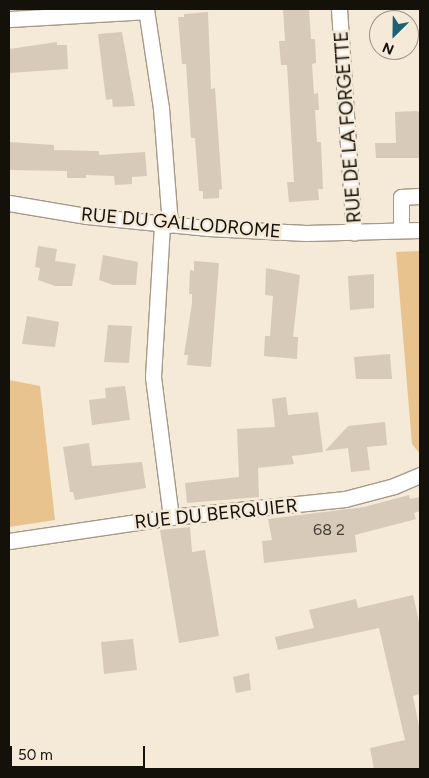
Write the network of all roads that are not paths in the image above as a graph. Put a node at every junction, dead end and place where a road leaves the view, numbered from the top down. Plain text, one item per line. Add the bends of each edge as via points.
1 (339, 9) edge
2 (146, 10) edge
3 (9, 19) edge
4 (420, 196) edge
5 (9, 203) edge
6 (166, 225) junction
7 (401, 230) junction
8 (420, 230) edge
9 (354, 232) junction
10 (420, 475) edge
11 (171, 517) junction
12 (9, 541) edge

1 - 9 street, RUE DE LA FORGETTE
2 - 3 street
2 - 6 street via 161,108
4 - 7 street via 401,196
5 - 6 street, RUE DU GALLODROME
6 - 9 street, RUE DU GALLODROME via 272,232
6 - 11 street via 153,386
7 - 8 street, RUE DE LA FORGETTE
7 - 9 street, RUE DE LA FORGETTE
10 - 11 street, RUE DU BERQUIER via 394,486 345,498
11 - 12 street, RUE DU BERQUIER

